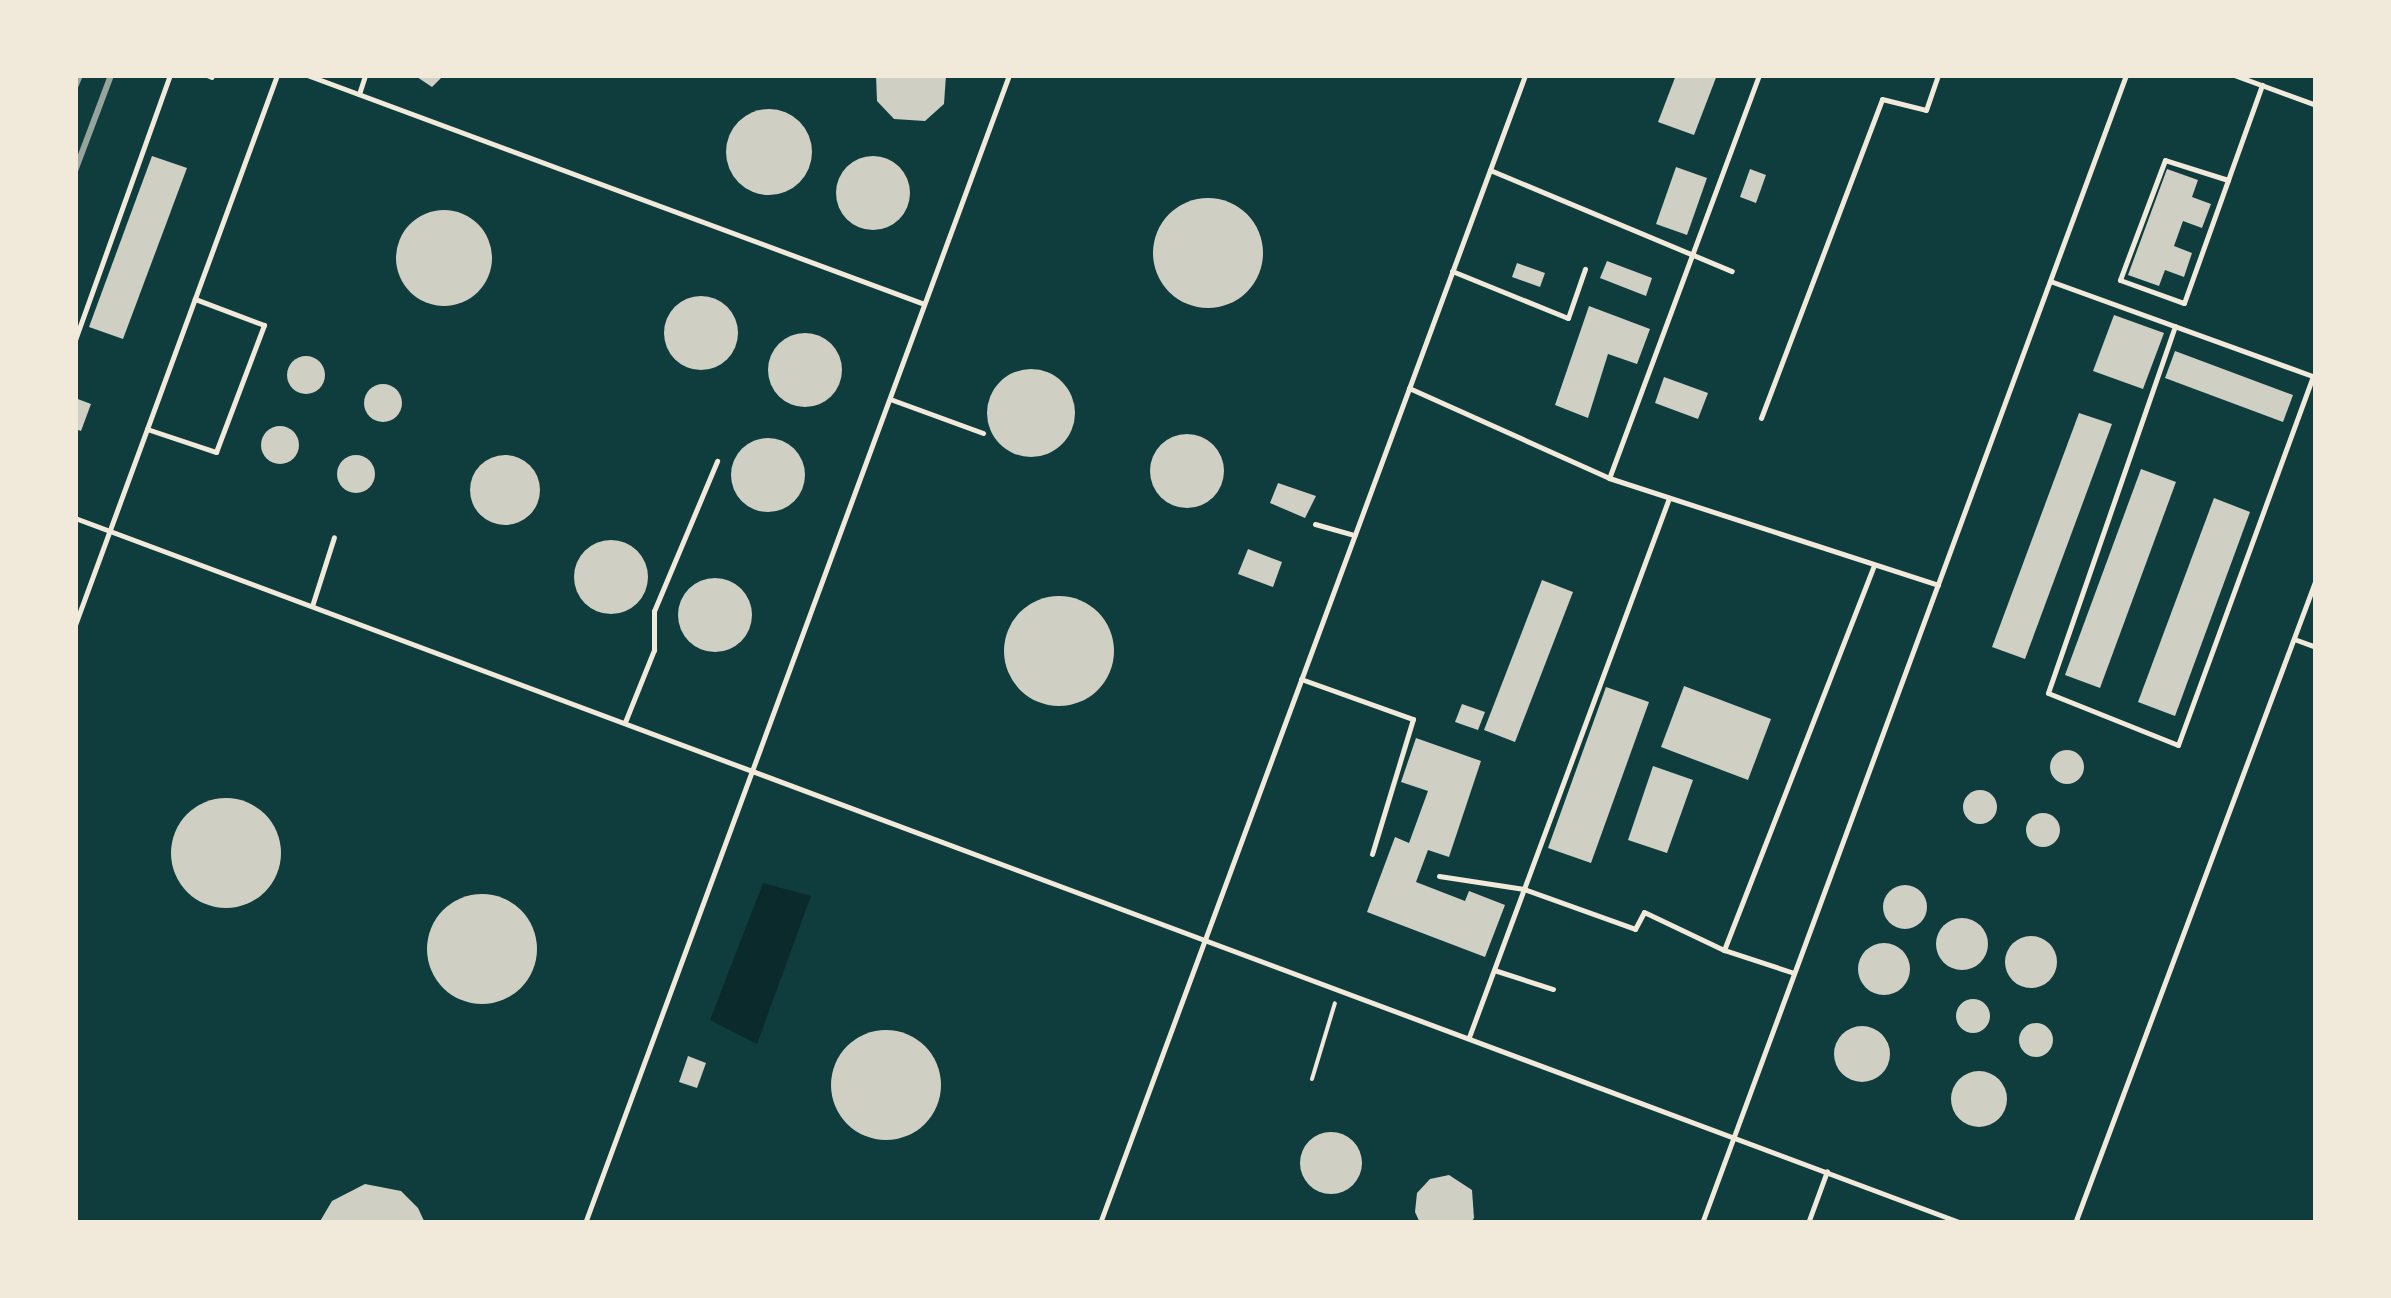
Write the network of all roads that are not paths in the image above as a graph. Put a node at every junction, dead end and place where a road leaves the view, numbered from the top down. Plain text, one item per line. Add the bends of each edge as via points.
1 (170, 75) edge
2 (277, 75) edge
3 (307, 75) edge
4 (365, 75) edge
5 (1009, 75) edge
6 (1525, 75) edge
7 (1759, 75) edge
8 (1938, 75) edge
9 (2126, 75) edge
10 (2234, 75) edge
11 (2262, 85) junction
12 (360, 94) junction
13 (2316, 105) edge
14 (1490, 170) junction
15 (2228, 180) junction
16 (1693, 253) junction
17 (1584, 269) dead end
18 (1452, 271) junction
19 (1732, 271) dead end
20 (2050, 280) junction
21 (195, 299) junction
22 (924, 304) junction
23 (2176, 326) junction
24 (75, 340) edge
25 (2314, 377) edge
26 (1409, 388) junction
27 (890, 399) junction
28 (1761, 418) dead end
29 (148, 429) junction
30 (982, 433) dead end
31 (717, 462) dead end
32 (1609, 478) junction
33 (1669, 498) junction
34 (75, 518) edge
35 (1314, 524) dead end
36 (110, 532) junction
37 (1354, 535) junction
38 (334, 538) dead end
39 (1874, 564) junction
40 (2316, 579) edge
41 (1938, 585) junction
42 (312, 606) junction
43 (75, 625) edge
44 (2294, 639) junction
45 (2316, 647) edge
46 (1301, 678) junction
47 (625, 722) junction
48 (753, 769) junction
49 (1372, 854) dead end
50 (1439, 876) dead end
51 (1524, 889) junction
52 (1205, 939) junction
53 (1724, 950) junction
54 (1494, 970) junction
55 (1794, 973) junction
56 (1553, 989) dead end
57 (1469, 1037) junction
58 (1734, 1136) junction
59 (1827, 1171) junction
60 (1948, 1220) edge
61 (585, 1223) edge
62 (1100, 1223) edge
63 (1702, 1223) edge
64 (1808, 1223) edge
65 (1962, 1223) edge
66 (2075, 1223) edge

1 - 24 lane
2 - 21 lane
3 - 12 lane
4 - 12 lane
5 - 22 lane
6 - 14 lane
7 - 16 lane
8 - 28 lane via 1926,110 1882,98
9 - 20 lane
10 - 11 lane
11 - 13 lane
11 - 15 lane
12 - 22 lane
14 - 16 lane
14 - 18 lane
15 - 15 lane via 2184,304 2120,280 2165,160
16 - 19 lane
16 - 32 lane
17 - 18 lane via 1568,318
18 - 26 lane
20 - 23 lane
20 - 41 lane
21 - 29 lane
21 - 29 lane via 264,325 216,452
22 - 27 lane
23 - 25 lane
23 - 25 lane via 2048,693 2178,746
26 - 32 lane
26 - 37 lane
27 - 30 lane
27 - 48 lane
29 - 36 lane
31 - 47 lane via 654,612 654,650
32 - 33 lane
33 - 39 lane
33 - 51 lane
34 - 36 lane
35 - 37 lane
36 - 42 lane
36 - 43 lane
37 - 46 lane
38 - 42 lane
39 - 41 lane
39 - 53 lane
40 - 44 lane
41 - 55 lane
42 - 47 lane
44 - 45 lane
44 - 66 lane
46 - 49 lane via 1413,719
46 - 52 lane
47 - 48 lane
48 - 52 lane
48 - 61 lane
50 - 51 lane
51 - 53 lane via 1635,929 1644,912
51 - 54 lane
52 - 57 lane
52 - 62 lane
53 - 55 lane
54 - 56 lane
54 - 57 lane
55 - 58 lane
57 - 58 lane
58 - 59 lane
58 - 63 lane
59 - 60 lane
59 - 64 lane
60 - 65 lane

